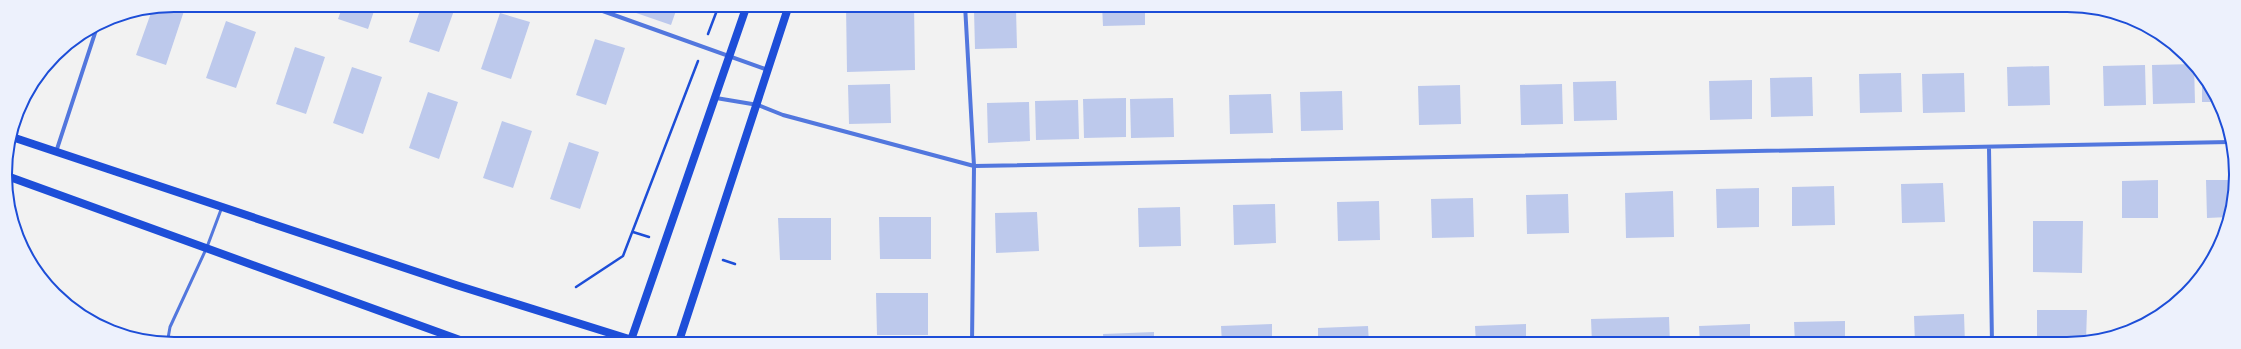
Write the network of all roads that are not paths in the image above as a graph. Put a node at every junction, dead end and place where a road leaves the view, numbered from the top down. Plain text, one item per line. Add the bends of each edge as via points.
1 (606, 12) edge
2 (745, 12) edge
3 (787, 12) edge
4 (965, 12) edge
5 (95, 33) edge
6 (729, 56) junction
7 (769, 70) junction
8 (716, 98) junction
9 (758, 105) junction
10 (16, 138) edge
11 (2226, 142) edge
12 (1989, 148) junction
13 (56, 152) junction
14 (974, 166) junction
15 (12, 178) edge
16 (222, 207) junction
17 (207, 248) junction
18 (168, 337) edge
19 (452, 337) edge
20 (618, 337) edge
21 (631, 337) edge
22 (680, 337) edge
23 (972, 337) edge
24 (1992, 337) edge

1 - 6 street
2 - 6 main road
3 - 7 main road
4 - 14 street
5 - 13 street
6 - 7 street
6 - 8 main road
7 - 9 main road
8 - 9 street
8 - 21 main road
9 - 14 street via 783,115
9 - 22 main road
10 - 13 main road
11 - 12 street
12 - 14 street
12 - 24 street
13 - 16 main road
14 - 23 street
15 - 17 main road
16 - 17 lane
16 - 20 main road
17 - 18 lane via 170,327
17 - 19 main road

